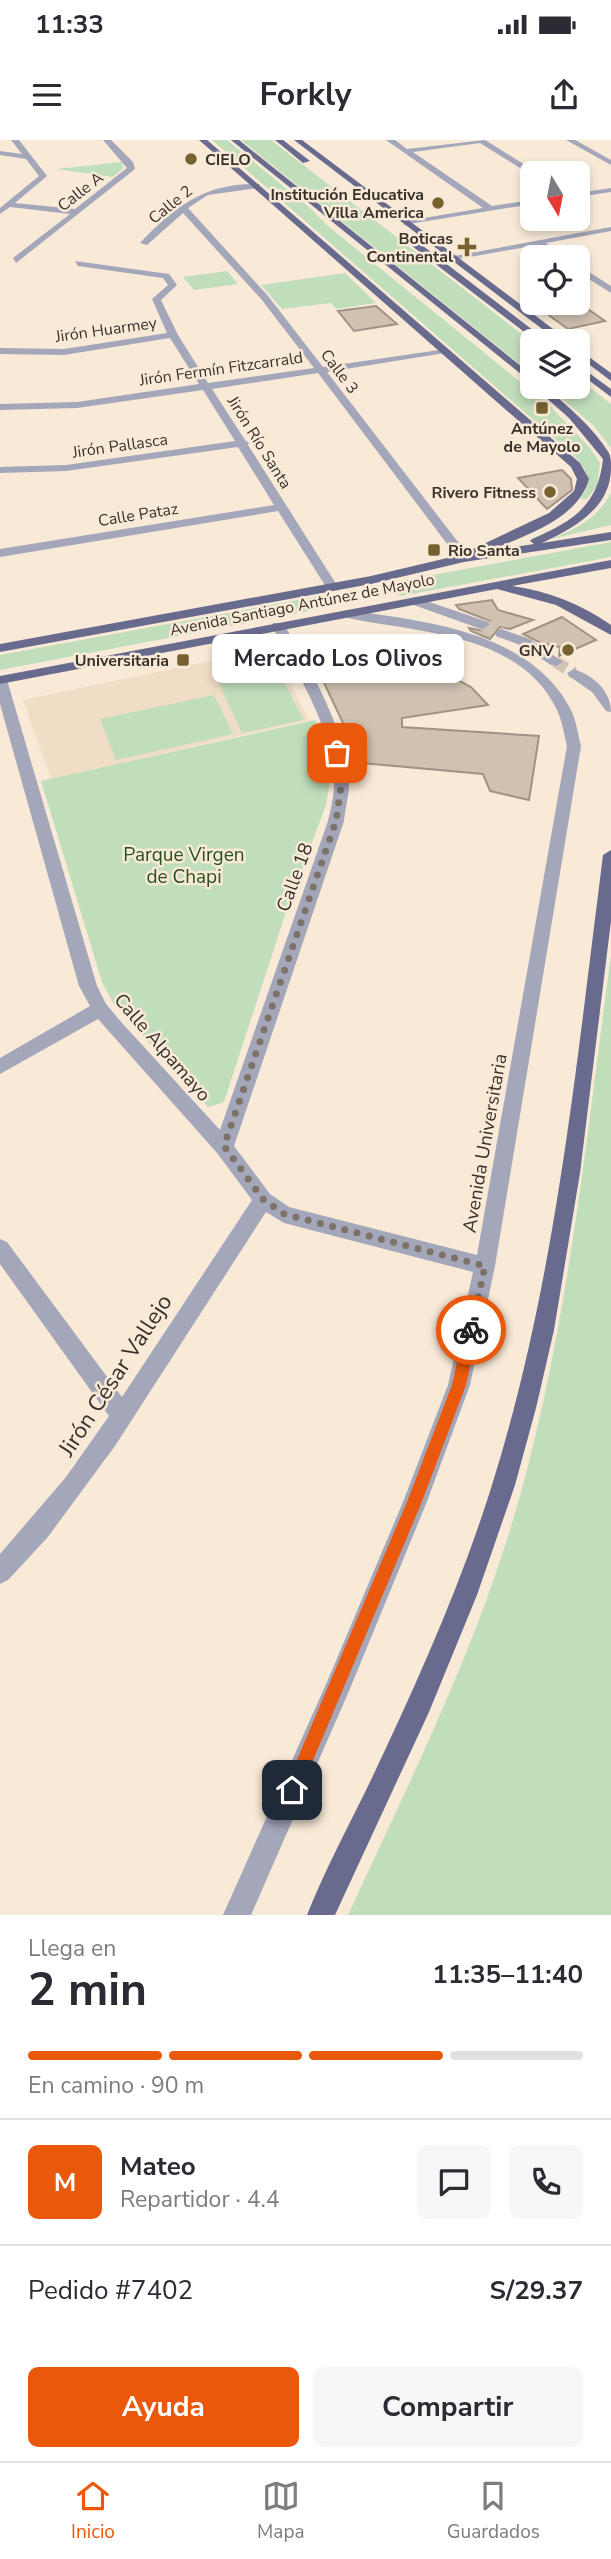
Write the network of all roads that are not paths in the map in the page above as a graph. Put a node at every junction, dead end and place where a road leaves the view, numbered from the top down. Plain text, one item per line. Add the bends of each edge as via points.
1 (15, 140) edge
2 (107, 140) edge
3 (203, 140) edge
4 (235, 140) edge
5 (279, 140) edge
6 (298, 140) edge
7 (390, 140) edge
8 (481, 140) edge
9 (570, 140) edge
10 (406, 151) junction
11 (0, 153) edge
12 (29, 157) junction
13 (611, 163) edge
14 (520, 164) edge
15 (312, 165) dead end
16 (257, 186) junction
17 (611, 190) edge
18 (590, 193) edge
19 (520, 204) edge
20 (9, 205) junction
21 (489, 208) junction
22 (184, 209) junction
23 (0, 212) edge
24 (77, 212) junction
25 (406, 223) junction
26 (611, 229) edge
27 (399, 232) dead end
28 (537, 241) junction
29 (144, 243) dead end
30 (543, 245) edge
31 (453, 257) junction
32 (16, 260) dead end
33 (78, 263) dead end
34 (590, 276) edge
35 (611, 290) edge
36 (504, 296) junction
37 (487, 299) junction
38 (526, 329) edge
39 (548, 329) edge
40 (173, 335) junction
41 (0, 351) edge
42 (446, 352) junction
43 (590, 361) edge
44 (320, 370) junction
45 (520, 370) edge
46 (590, 377) edge
47 (611, 378) edge
48 (206, 387) junction
49 (611, 394) edge
50 (553, 399) edge
51 (0, 407) edge
52 (244, 443) junction
53 (609, 460) edge
54 (0, 470) edge
55 (281, 506) junction
56 (611, 536) edge
57 (0, 547) edge
58 (27, 548) junction
59 (0, 553) edge
60 (486, 555) junction
61 (464, 558) junction
62 (611, 564) edge
63 (372, 580) junction
64 (332, 587) junction
65 (485, 587) junction
66 (415, 601) junction
67 (387, 606) junction
68 (347, 614) junction
69 (483, 625) tunnel mouth
70 (278, 626) junction
71 (611, 631) edge
72 (501, 634) tunnel mouth
73 (0, 648) edge
74 (556, 662) tunnel mouth
75 (573, 673) tunnel mouth
76 (0, 680) edge
77 (611, 708) edge
78 (611, 855) edge
79 (100, 1009) junction
80 (0, 1067) edge
81 (224, 1146) junction
82 (263, 1199) junction
83 (0, 1248) edge
84 (485, 1266) junction
85 (122, 1416) junction
86 (0, 1572) edge
87 (237, 1915) edge
88 (321, 1915) edge

1 - 12 street
2 - 24 street, Calle A via 131,169
3 - 16 main road
4 - 45 main road
5 - 15 main road
6 - 25 main road
7 - 10 street
8 - 10 street
8 - 14 street
9 - 13 street
10 - 21 street
11 - 12 street
12 - 20 street via 43,176
16 - 22 street, Calle 2 via 206,193
16 - 42 main road
17 - 18 street
19 - 21 street
20 - 23 street
20 - 24 street
21 - 25 street
22 - 29 street, Calle 2
22 - 44 street, Calle 3 via 265,298
24 - 32 street, Calle A
25 - 31 main road
26 - 28 street
27 - 37 main road
28 - 30 street
28 - 31 street
31 - 36 main road
33 - 40 street, Jirón Río Santa via 169,279 173,285 156,299
34 - 35 street
36 - 37 main road
36 - 39 main road
37 - 38 main road
40 - 41 street, Jirón Huarmey via 64,352
40 - 48 street, Jirón Río Santa
42 - 44 street, Jirón Fermín Fitzcarrald
42 - 61 main road via 558,448 583,477 582,487 567,507
43 - 47 main road
44 - 48 street, Jirón Fermín Fitzcarrald
44 - 61 street, Calle 3
46 - 49 main road
48 - 51 street, Jirón Fermín Fitzcarrald via 64,406
48 - 52 street, Jirón Río Santa
50 - 53 main road
52 - 54 street, Jirón Pallasca via 88,465
52 - 55 street, Jirón Río Santa
53 - 60 main road via 606,485 576,522 534,542
55 - 58 street, Calle Pataz
55 - 64 street, Jirón Río Santa
56 - 60 main road, Avenida Santiago Antúnez de Mayolo
57 - 58 street
58 - 59 street, Calle Pataz
60 - 61 main road, Avenida Santiago Antúnez de Mayolo
61 - 63 main road, Avenida Santiago Antúnez de Mayolo
62 - 65 main road, Avenida Santiago Antúnez de Mayolo
63 - 64 main road, Avenida Santiago Antúnez de Mayolo
63 - 67 main road
64 - 68 main road
64 - 73 main road, Avenida Santiago Antúnez de Mayolo
65 - 66 main road, Avenida Santiago Antúnez de Mayolo
65 - 71 main road via 554,599
66 - 67 main road, Avenida Santiago Antúnez de Mayolo
66 - 69 street
67 - 68 main road, Avenida Santiago Antúnez de Mayolo
68 - 70 main road, Avenida Santiago Antúnez de Mayolo
68 - 84 street, Avenida Universitaria via 442,629 506,653 556,694 572,727 571,771
70 - 76 main road, Avenida Santiago Antúnez de Mayolo
70 - 81 street, Calle 18 via 327,723 342,780 336,821
72 - 74 street via 525,642
75 - 77 street via 597,690
76 - 79 street, Calle Alpamayo via 82,968
78 - 88 main road via 561,1241 504,1485 438,1661
79 - 80 street
79 - 81 street, Calle Alpamayo
81 - 82 street, Calle Alpamayo
82 - 84 street, Calle Alpamayo via 284,1214
82 - 85 street, Jirón César Vallejo
83 - 85 street
84 - 87 street, Avenida Universitaria via 459,1385 414,1504
85 - 86 street, Jirón César Vallejo via 90,1463

